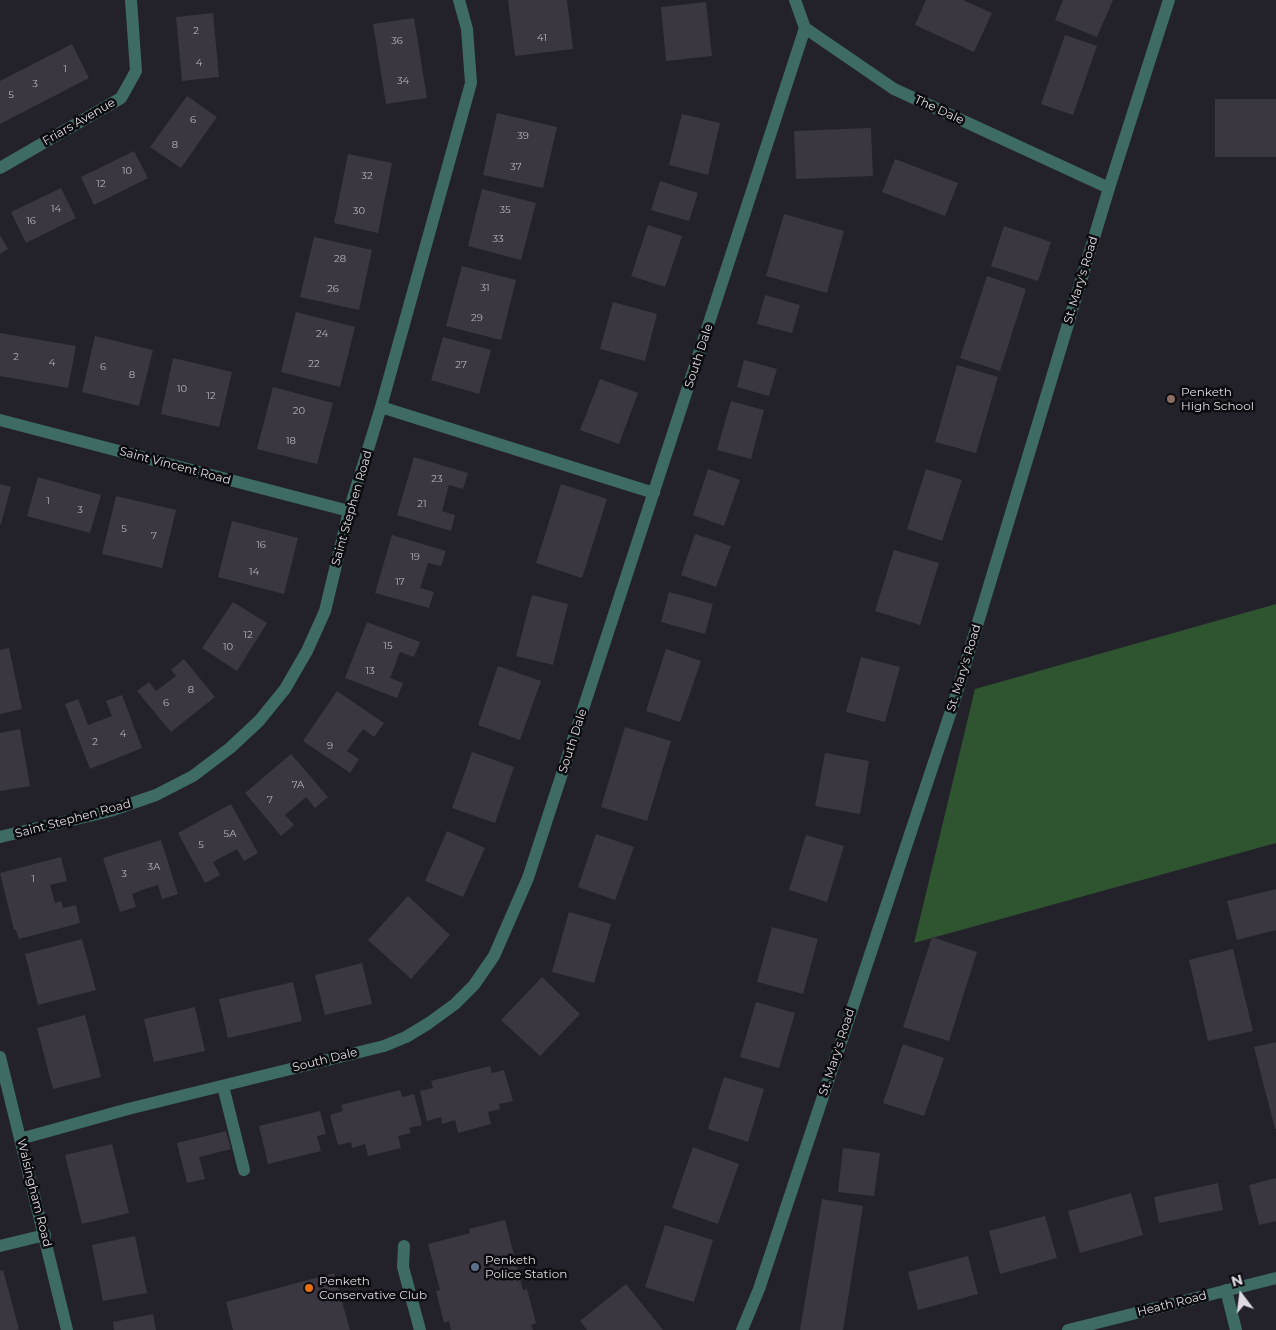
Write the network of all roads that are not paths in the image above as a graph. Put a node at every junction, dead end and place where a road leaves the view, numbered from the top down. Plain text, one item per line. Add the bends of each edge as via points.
1 (131, 0) edge
2 (459, 0) edge
3 (794, 0) edge
4 (1169, 0) edge
5 (805, 28) junction
6 (0, 168) edge
7 (1109, 188) junction
8 (381, 407) junction
9 (0, 420) edge
10 (654, 493) junction
11 (350, 511) junction
12 (0, 837) edge
13 (0, 1057) edge
14 (223, 1086) junction
15 (20, 1138) junction
16 (244, 1170) dead end
17 (45, 1235) junction
18 (0, 1246) edge
19 (404, 1246) dead end
20 (1276, 1278) edge
21 (1226, 1290) junction
22 (67, 1330) edge
23 (420, 1330) edge
24 (742, 1330) edge
25 (1068, 1330) edge
26 (1236, 1330) edge

1 - 6 street, Friars Avenue via 136,71 121,98
2 - 8 street, Saint Stephen Road via 467,29 470,83
3 - 5 street
4 - 7 street, St. Mary's Road
5 - 7 street, The Dale via 894,89
5 - 10 street, South Dale
7 - 24 street, St. Mary's Road via 954,702
8 - 10 street
8 - 11 street, Saint Stephen Road
9 - 11 street, Saint Vincent Road
10 - 14 street, South Dale via 528,878 494,956 474,984 455,1004 406,1037 384,1046
11 - 12 street, Saint Stephen Road via 325,611 285,689 259,721 193,776 156,795 110,811
13 - 15 street, Walsingham Road
14 - 15 street, South Dale
14 - 16 street
15 - 17 street, Walsingham Road
17 - 18 street
17 - 22 street, Walsingham Road
19 - 23 street via 403,1268
20 - 21 street, Heath Road
21 - 25 street, Heath Road
21 - 26 street

